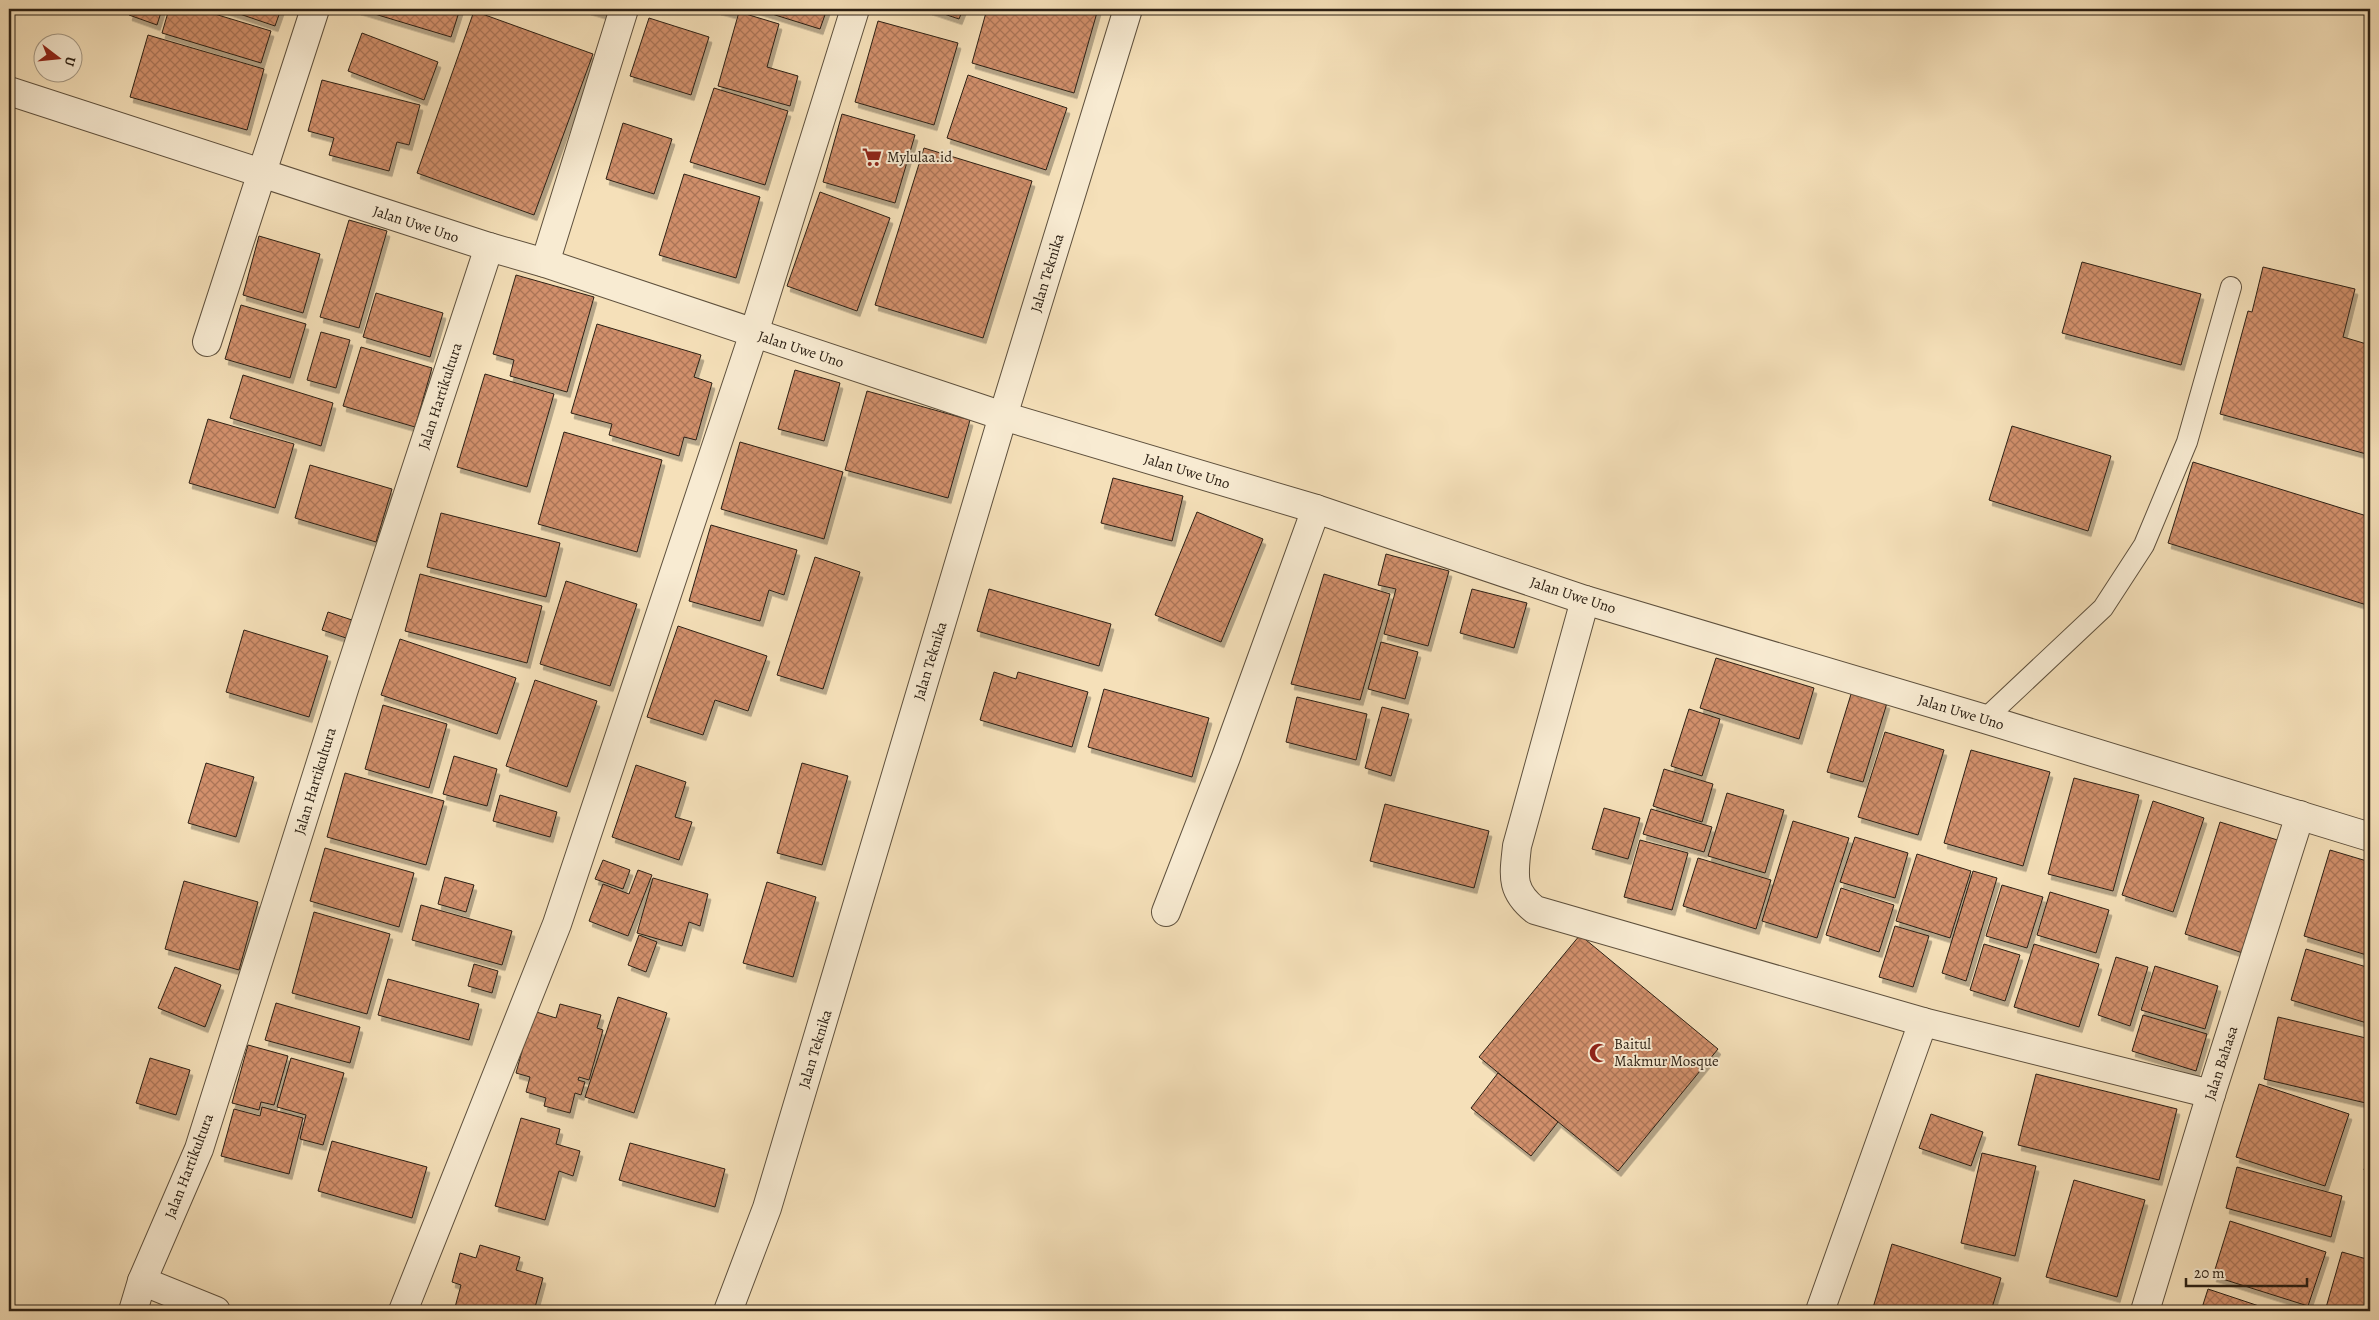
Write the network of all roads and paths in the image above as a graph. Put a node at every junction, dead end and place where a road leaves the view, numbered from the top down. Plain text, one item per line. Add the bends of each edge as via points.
1 (315, 9) edge
2 (624, 9) edge
3 (855, 9) edge
4 (1128, 9) edge
5 (9, 91) edge
6 (263, 174) junction
7 (488, 247) junction
8 (545, 263) junction
9 (2231, 287) dead end
10 (754, 333) junction
11 (208, 342) dead end
12 (1003, 416) junction
13 (1316, 509) junction
14 (1585, 600) junction
15 (1985, 719) junction
16 (2300, 815) junction
17 (2370, 838) edge
18 (1166, 912) dead end
19 (1923, 1022) junction
20 (2211, 1094) junction
21 (142, 1281) junction
22 (133, 1311) edge
23 (216, 1311) edge
24 (403, 1311) edge
25 (728, 1311) edge
26 (1820, 1311) edge
27 (2145, 1311) edge

1 - 6 street
2 - 8 street
3 - 10 street
4 - 12 street, Jalan Teknika
5 - 6 street, Jalan Uwe Uno
6 - 7 street, Jalan Uwe Uno
6 - 11 street
7 - 8 street, Jalan Uwe Uno
7 - 21 street, Jalan Hartikultura via 198,1149
8 - 10 street, Jalan Uwe Uno
9 - 15 lane via 2187,442 2144,545 2103,608
10 - 12 street, Jalan Uwe Uno
10 - 24 street via 557,924
12 - 13 street, Jalan Uwe Uno
12 - 25 street, Jalan Teknika via 767,1208
13 - 14 street, Jalan Uwe Uno
13 - 18 street
14 - 15 street, Jalan Uwe Uno
14 - 19 street via 1517,846 1516,889 1523,900 1534,910
15 - 16 street, Jalan Uwe Uno
16 - 17 street, Jalan Uwe Uno
16 - 20 street, Jalan Bahasa
19 - 20 street
19 - 26 street
20 - 27 street, Jalan Bahasa
21 - 22 street, Jalan Hartikultura
21 - 23 street

